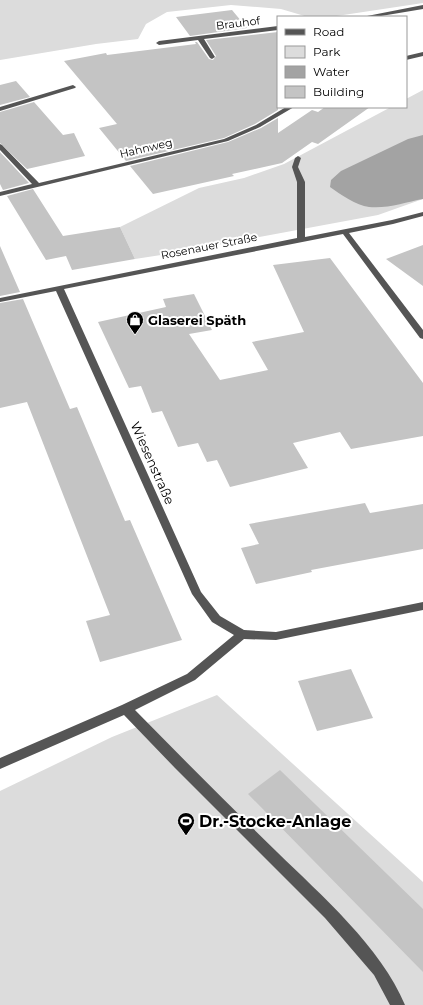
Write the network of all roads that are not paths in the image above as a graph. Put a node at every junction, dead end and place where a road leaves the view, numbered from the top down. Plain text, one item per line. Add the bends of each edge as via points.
1 (421, 7) edge
2 (370, 16) edge
3 (394, 16) edge
4 (277, 28) edge
5 (200, 38) junction
6 (159, 43) dead end
7 (423, 54) edge
8 (212, 56) dead end
9 (407, 58) edge
10 (73, 87) dead end
11 (289, 108) edge
12 (0, 109) edge
13 (0, 146) edge
14 (298, 158) dead end
15 (37, 185) junction
16 (0, 194) edge
17 (423, 214) edge
18 (345, 232) junction
19 (301, 240) junction
20 (59, 288) junction
21 (0, 300) edge
22 (423, 336) edge
23 (423, 606) edge
24 (242, 634) junction
25 (126, 709) junction
26 (0, 764) edge
27 (398, 1005) edge

1 - 2 street
1 - 3 street
4 - 5 street, Brauhof
5 - 6 street, Brauhof
5 - 8 street, Brauhof
7 - 9 street
10 - 12 street
11 - 15 street, Hahnweg via 226,140
13 - 15 street
14 - 19 street via 295,167 301,182
15 - 16 street, Hahnweg
17 - 18 street, Rosenauer Straße
18 - 19 street, Rosenauer Straße
18 - 22 street
19 - 20 street, Rosenauer Straße
20 - 21 street, Rosenauer Straße
20 - 24 street, Wiesenstraße via 197,594 216,619
23 - 24 street, Wiesenstraße via 276,636
24 - 25 street via 191,677
25 - 26 street
25 - 27 street via 330,913 379,970

